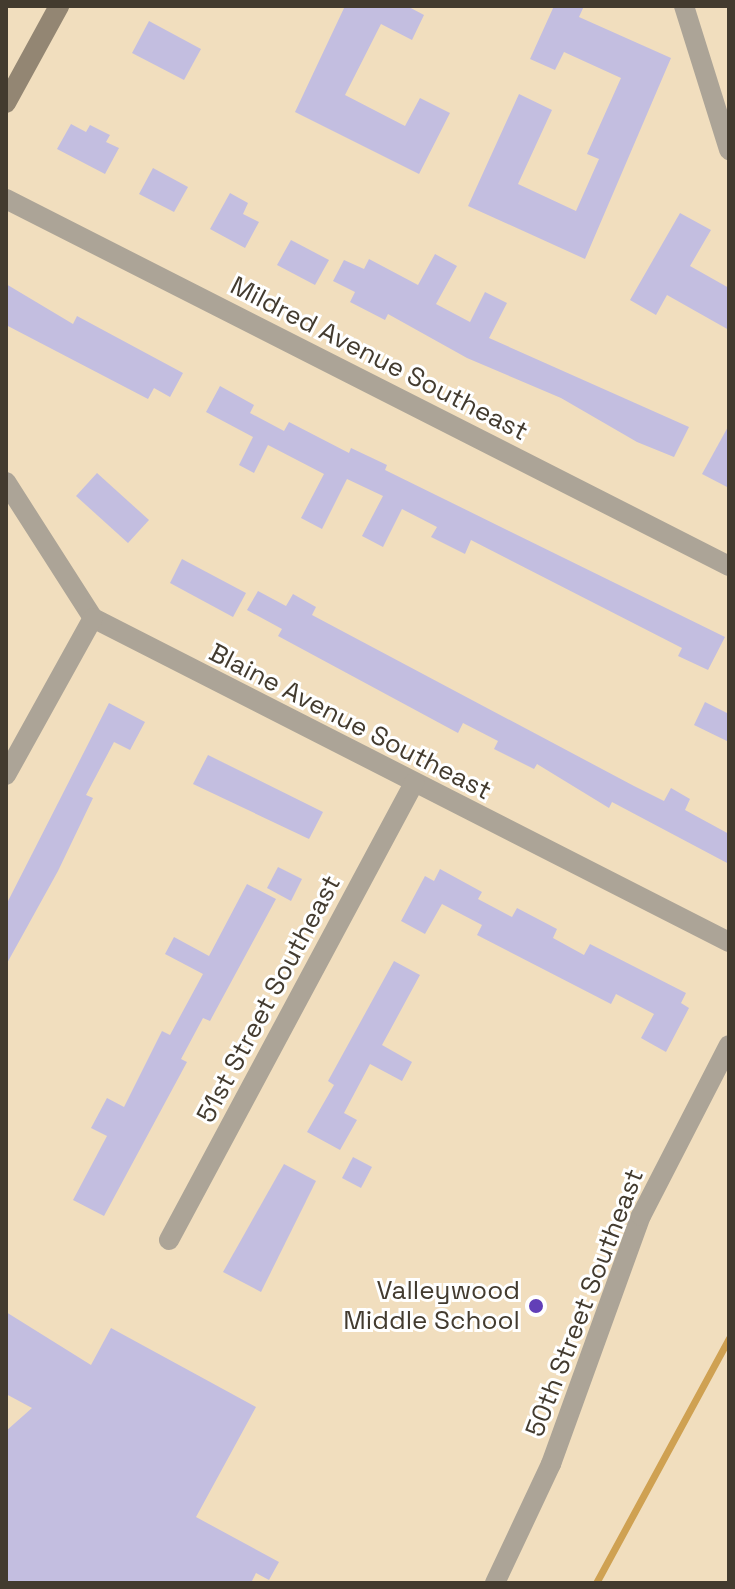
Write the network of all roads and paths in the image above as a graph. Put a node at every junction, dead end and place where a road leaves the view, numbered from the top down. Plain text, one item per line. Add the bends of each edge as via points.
1 (59, 6) edge
2 (684, 6) edge
3 (6, 103) edge
4 (729, 150) edge
5 (6, 199) edge
6 (6, 482) edge
7 (729, 566) edge
8 (93, 618) junction
9 (6, 775) edge
10 (414, 783) junction
11 (729, 942) edge
12 (729, 1045) edge
13 (169, 1240) dead end
14 (495, 1583) edge

1 - 3 main road
2 - 4 street
5 - 7 street, Mildred Avenue Southeast
6 - 8 street
8 - 9 street
8 - 10 street, Blaine Avenue Southeast
10 - 11 street, Blaine Avenue Southeast
10 - 13 street, 51st Street Southeast
12 - 14 street, 50th Street Southeast via 641,1216 551,1464

